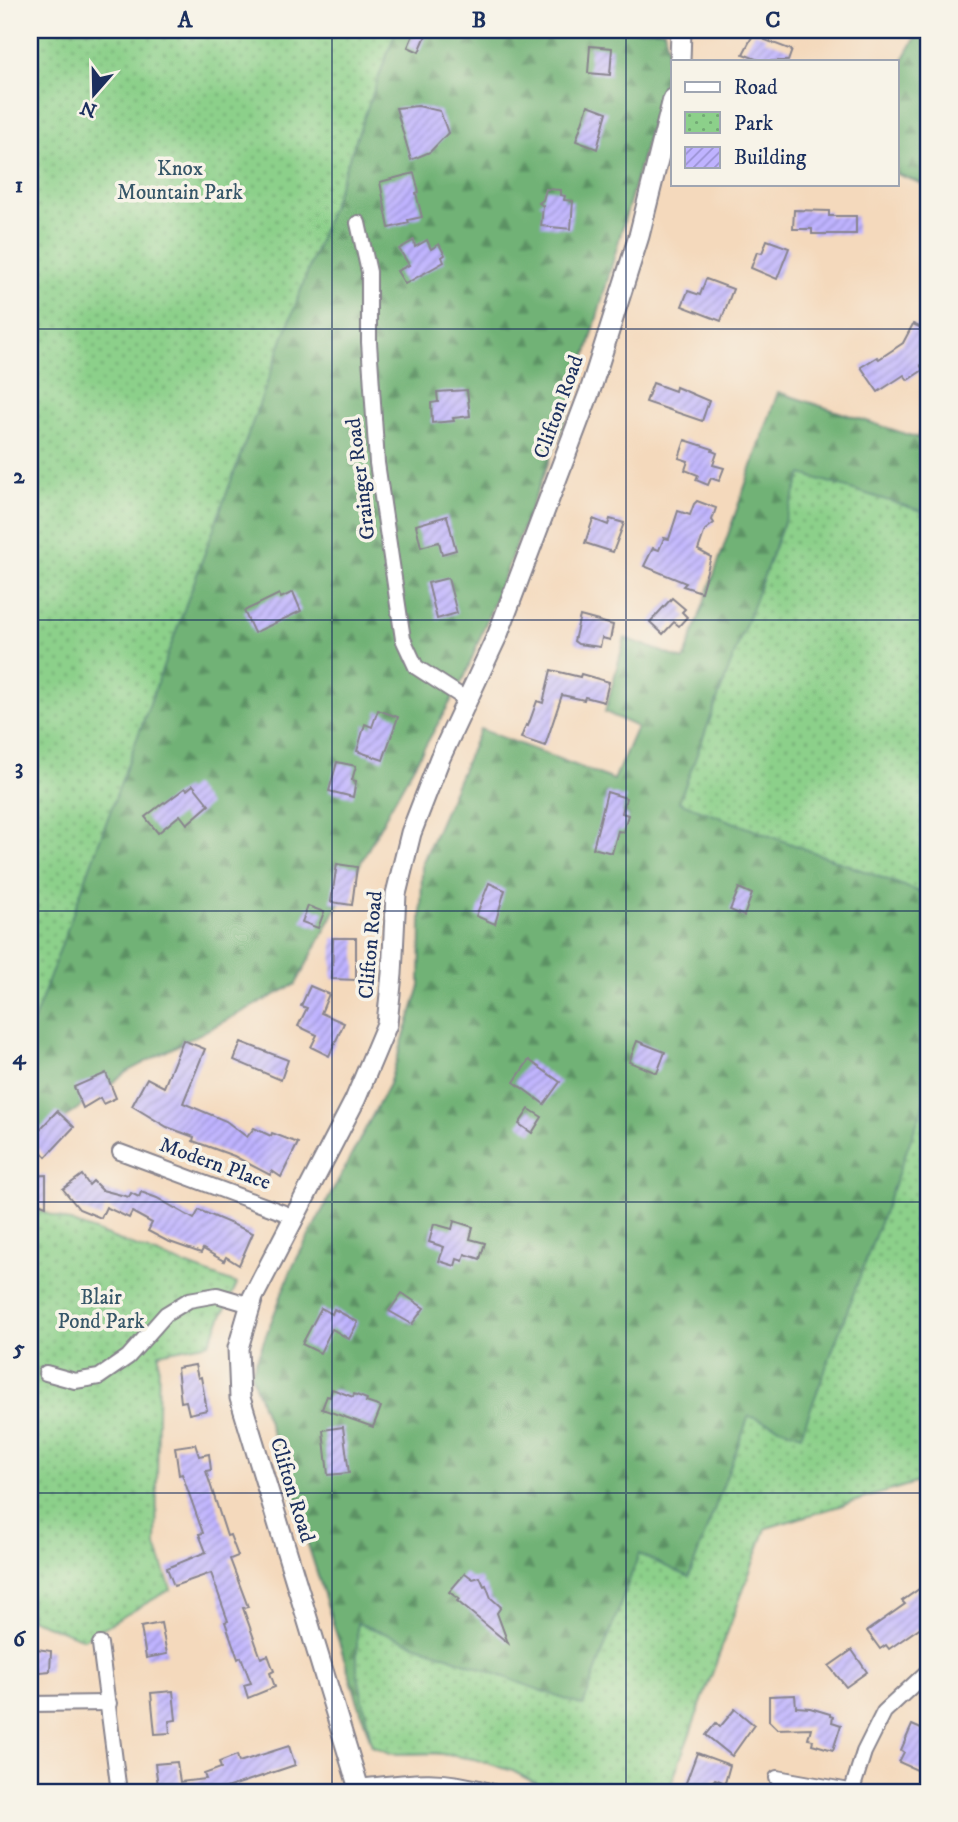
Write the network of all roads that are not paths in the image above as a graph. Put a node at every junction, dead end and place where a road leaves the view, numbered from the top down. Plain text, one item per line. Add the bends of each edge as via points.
1 (681, 30) edge
2 (680, 60) edge
3 (671, 107) edge
4 (358, 223) dead end
5 (467, 700) junction
6 (120, 1152) dead end
7 (295, 1217) junction
8 (251, 1304) junction
9 (46, 1373) dead end
10 (100, 1644) dead end
11 (928, 1671) edge
12 (109, 1703) junction
13 (30, 1704) edge
14 (777, 1778) dead end
15 (354, 1791) edge
16 (853, 1791) edge
17 (119, 1792) edge
18 (492, 1792) edge

1 - 2 main road
3 - 5 main road, Clifton Road via 639,236 591,388 498,634
4 - 5 street, Grainger Road via 369,272 377,463 403,639 416,667
5 - 7 main road, Clifton Road via 411,833 396,894 387,1024 355,1100
6 - 7 street, Modern Place
7 - 8 main road, Clifton Road
8 - 9 street via 218,1295 189,1300 166,1314 128,1357 99,1377 75,1381
8 - 15 main road, Clifton Road via 238,1348 240,1398
10 - 12 street
11 - 16 street via 884,1712 864,1752
12 - 13 street
12 - 17 street
14 - 16 street
15 - 18 street via 426,1780 468,1784

